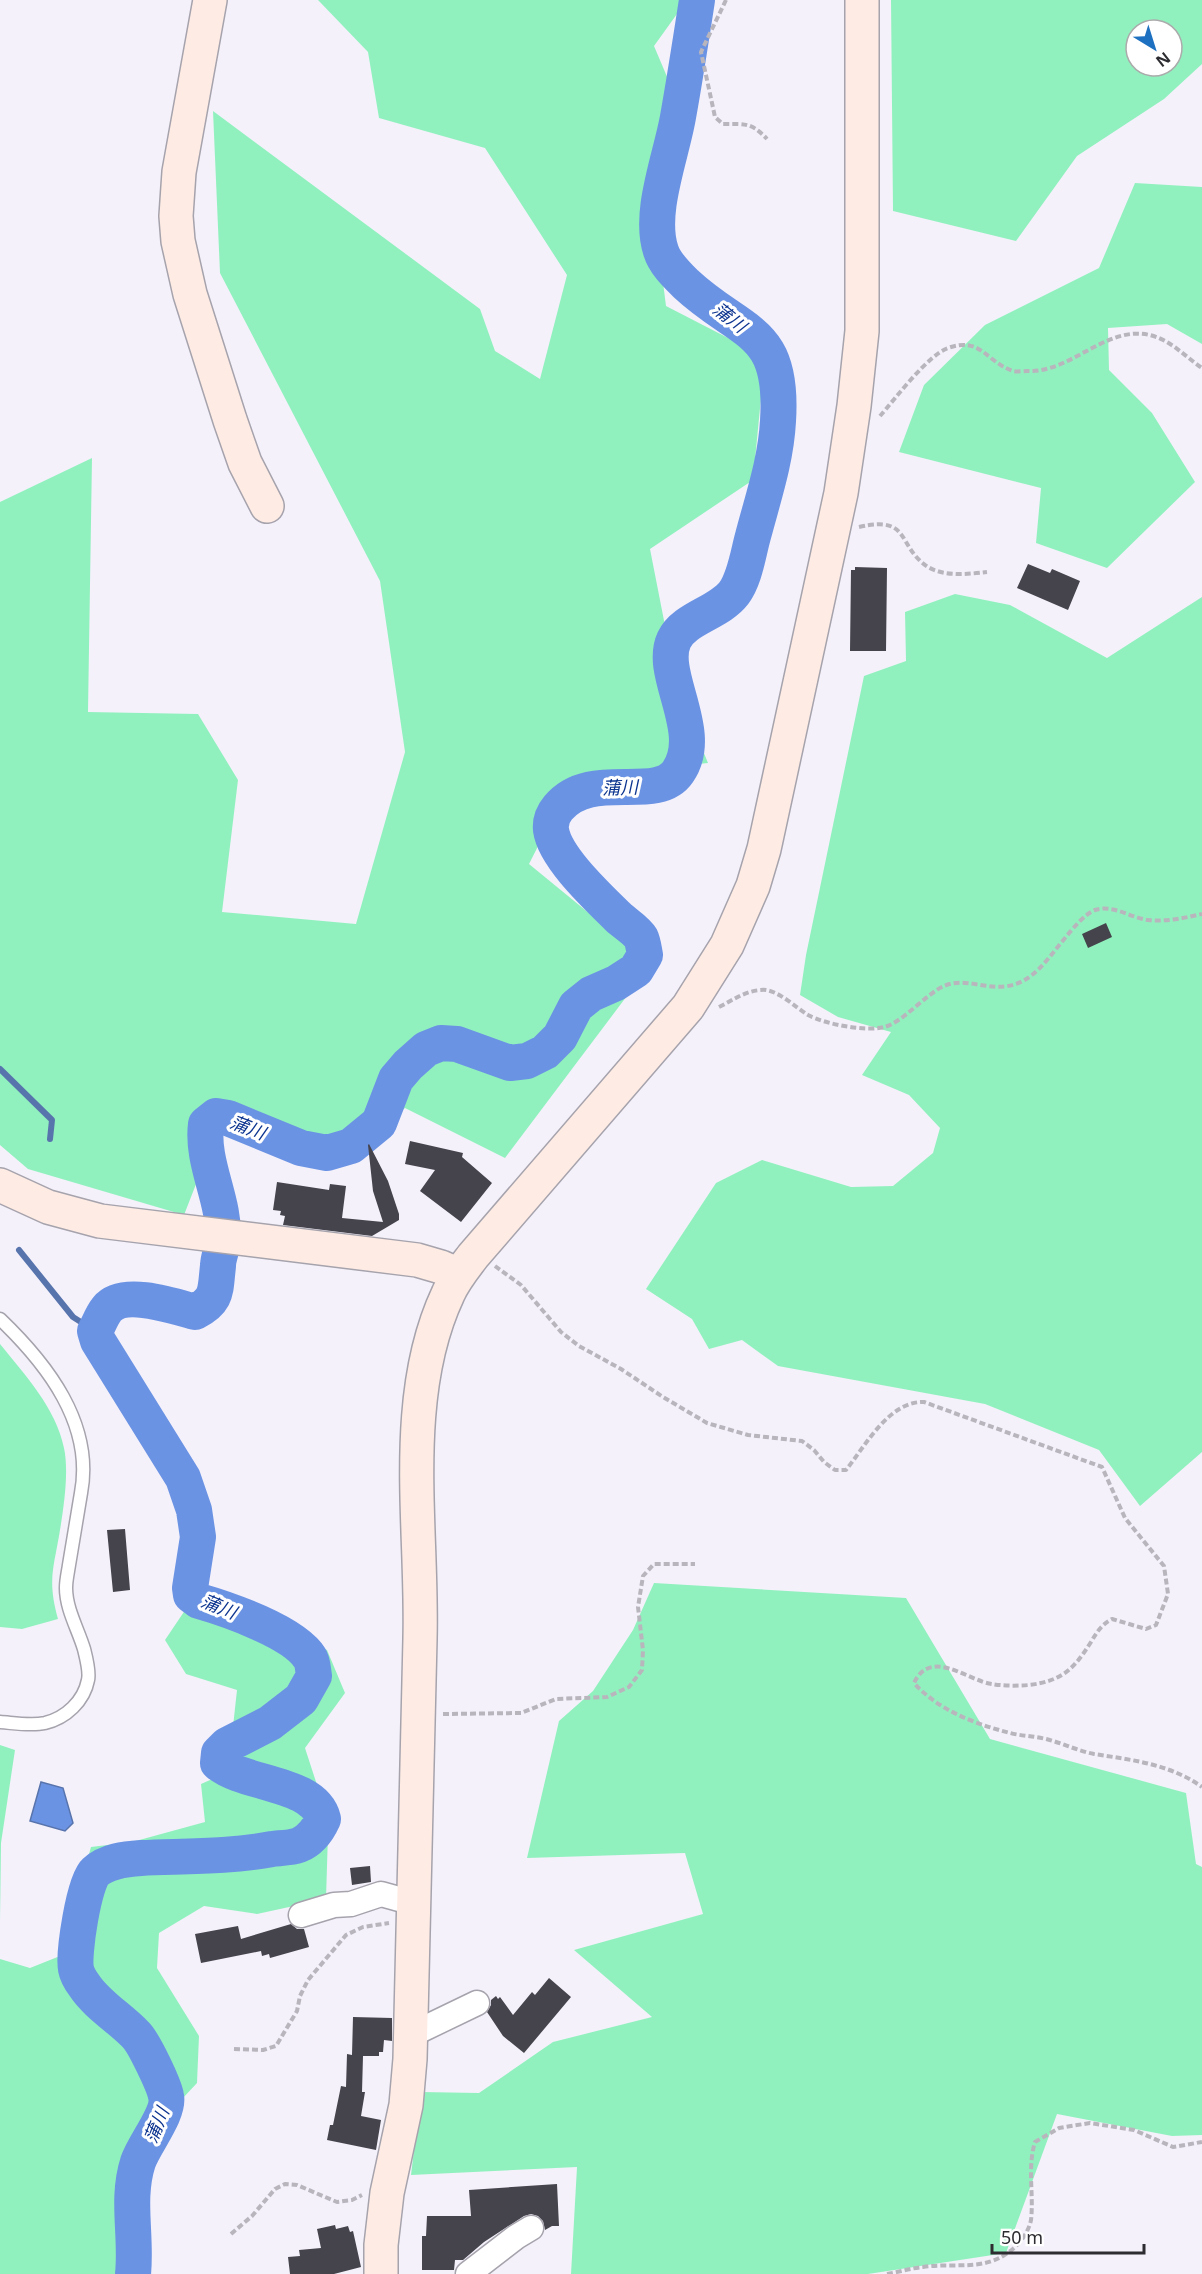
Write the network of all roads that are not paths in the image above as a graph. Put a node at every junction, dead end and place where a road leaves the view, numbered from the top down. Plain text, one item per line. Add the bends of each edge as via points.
1 (210, 0) edge
2 (862, 0) edge
3 (267, 506) dead end
4 (2, 1191) edge
5 (466, 1266) junction
6 (0, 1319) edge
7 (0, 1722) edge
8 (414, 1910) junction
9 (302, 1915) dead end
10 (477, 2004) dead end
11 (411, 2030) junction
12 (531, 2228) dead end
13 (381, 2274) edge
14 (468, 2274) edge

1 - 3 street via 179,172 178,241 190,294 230,420 245,463
2 - 5 street via 862,331 834,528 762,858 727,945 690,1004
4 - 5 street via 72,1214 165,1230 417,1260 441,1267
5 - 8 street via 448,1293 437,1322 420,1395 421,1598
6 - 7 lane via 30,1348 61,1393 81,1446 82,1492 66,1588 84,1649 88,1679 81,1698 59,1719 44,1724
8 - 9 street via 399,1899 381,1894
8 - 11 street
10 - 11 street via 421,2030
11 - 13 street via 406,2105 387,2193
12 - 14 street

